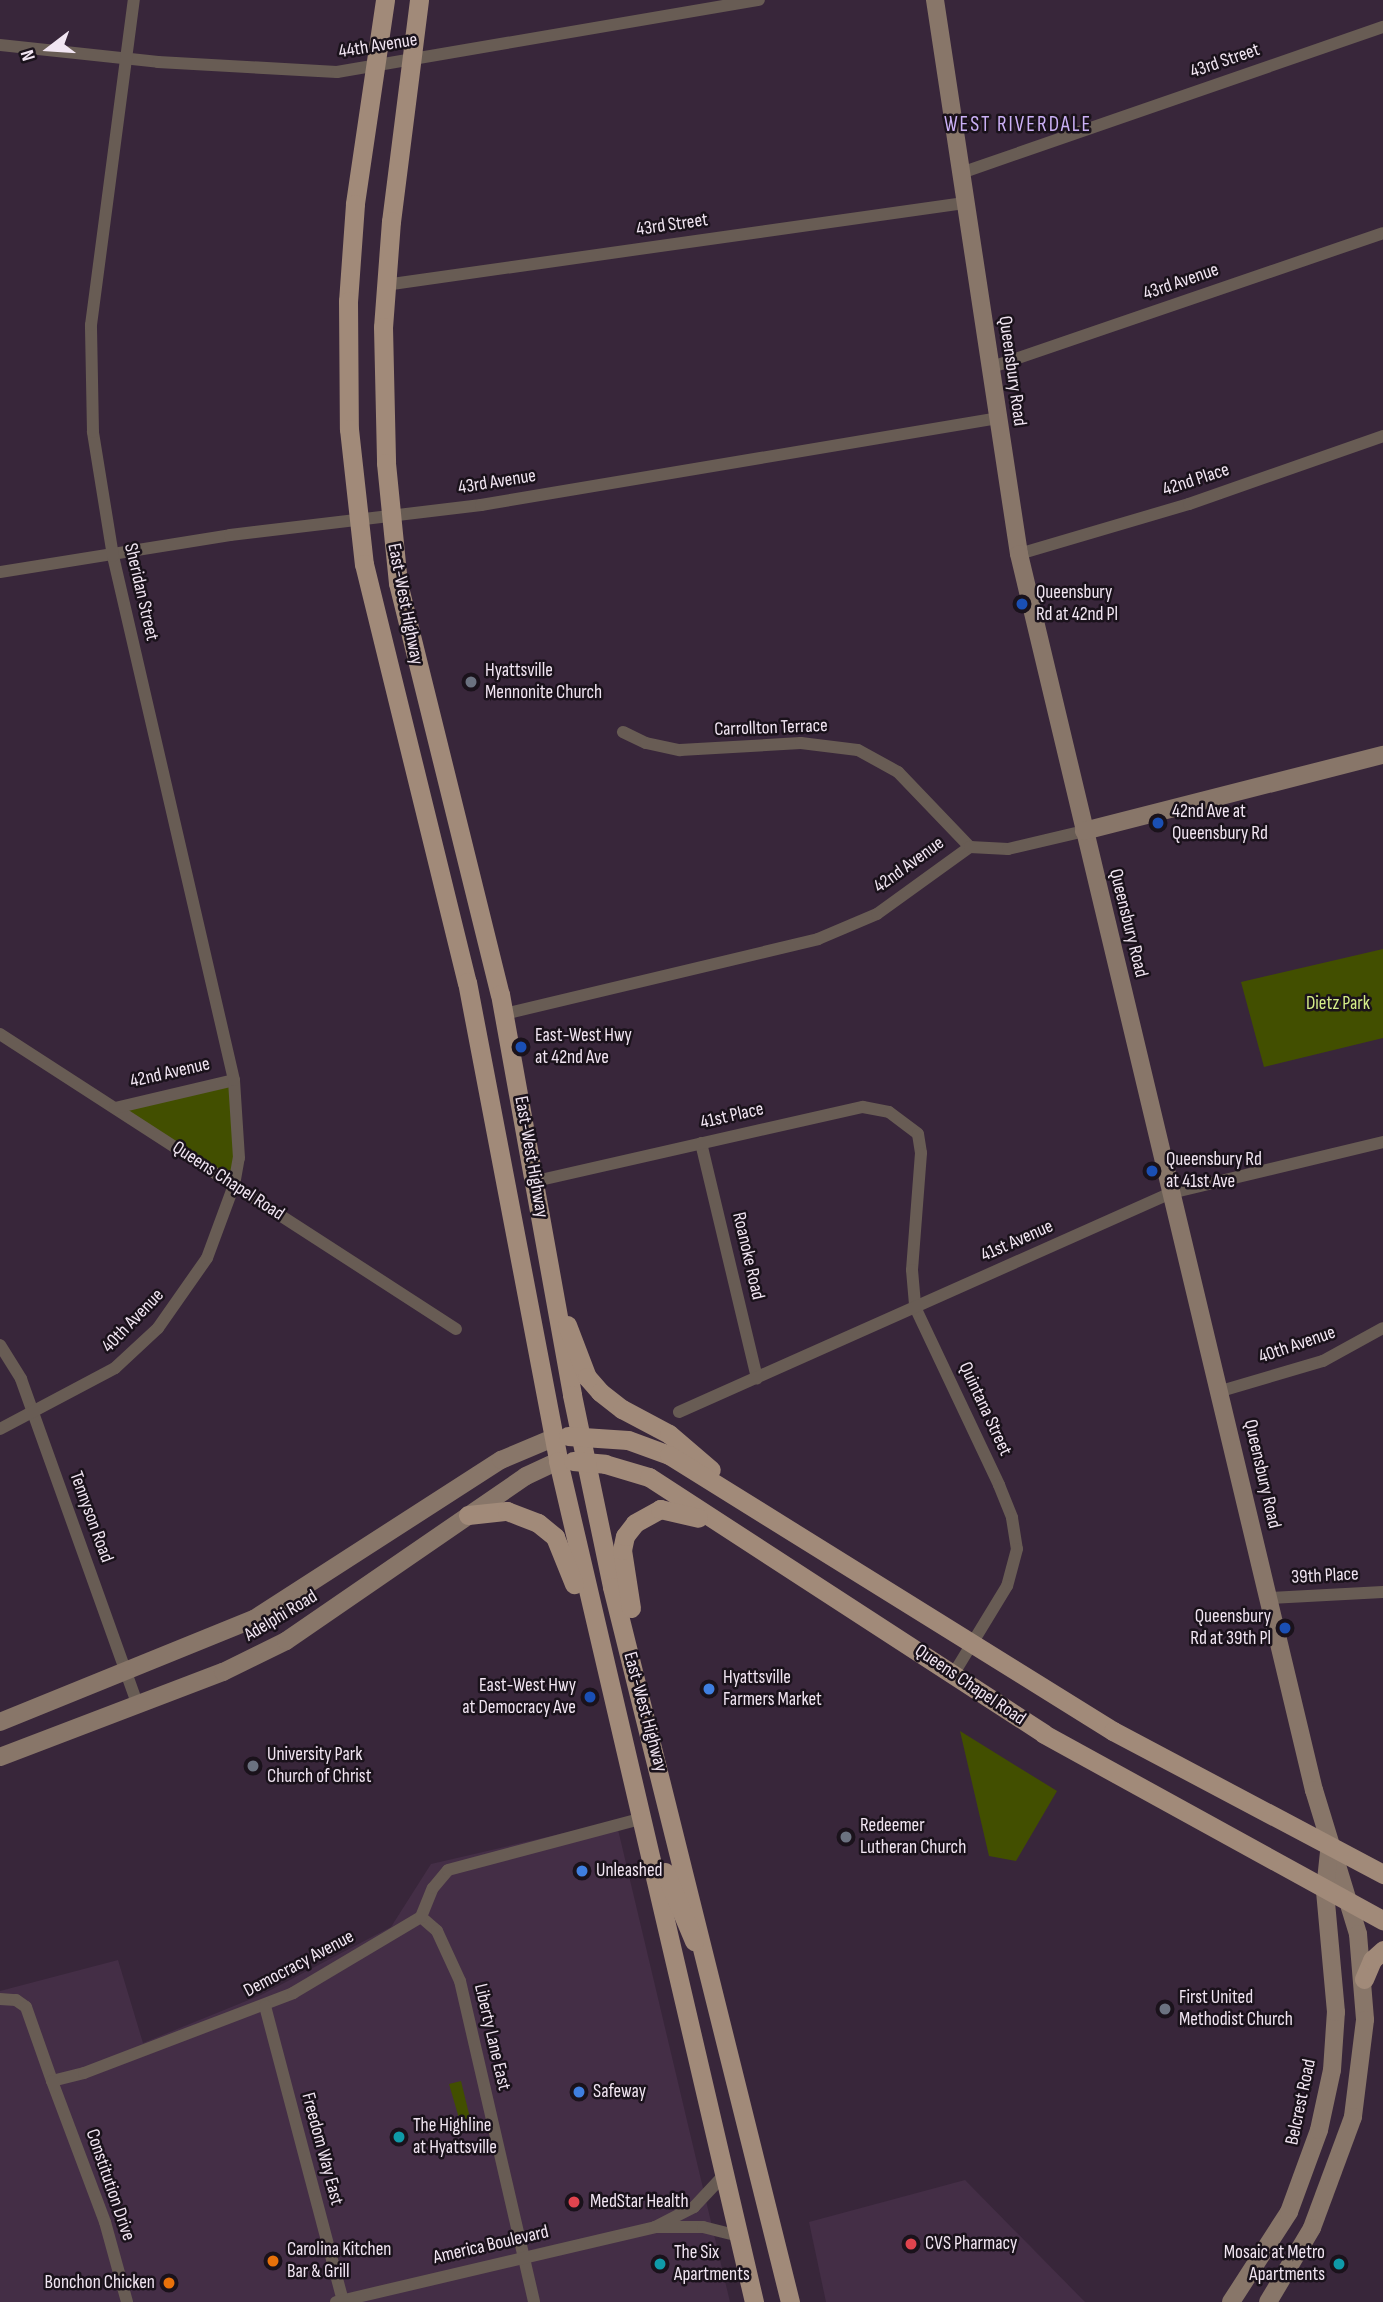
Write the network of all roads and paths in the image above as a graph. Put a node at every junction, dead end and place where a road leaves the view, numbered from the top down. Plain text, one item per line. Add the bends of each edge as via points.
1 (134, 0) edge
2 (385, 0) edge
3 (419, 0) edge
4 (759, 0) edge
5 (935, 0) edge
6 (1383, 27) edge
7 (0, 45) edge
8 (128, 56) junction
9 (414, 60) junction
10 (377, 68) junction
11 (961, 173) junction
12 (964, 203) junction
13 (1383, 233) edge
14 (385, 285) junction
15 (992, 367) junction
16 (998, 418) junction
17 (1383, 436) edge
18 (390, 516) junction
19 (359, 519) junction
20 (1019, 554) junction
21 (113, 556) junction
22 (0, 572) edge
23 (623, 732) dead end
24 (1383, 755) edge
25 (1084, 831) junction
26 (970, 847) junction
27 (504, 1014) junction
28 (0, 1034) edge
29 (234, 1080) junction
30 (116, 1108) junction
31 (1383, 1142) edge
32 (701, 1143) junction
33 (921, 1147) joint
34 (536, 1181) junction
35 (234, 1185) junction
36 (1171, 1193) junction
37 (547, 1248) junction
38 (915, 1307) junction
39 (1383, 1328) edge
40 (456, 1329) dead end
41 (0, 1345) edge
42 (757, 1378) junction
43 (1221, 1391) junction
44 (678, 1412) dead end
45 (34, 1414) junction
46 (0, 1429) edge
47 (580, 1434) junction
48 (553, 1438) junction
49 (584, 1460) junction
50 (558, 1461) junction
51 (745, 1501) junction
52 (468, 1515) junction
53 (805, 1578) junction
54 (1383, 1592) edge
55 (1270, 1598) junction
56 (974, 1643) junction
57 (126, 1673) junction
58 (954, 1673) junction
59 (138, 1705) junction
60 (0, 1722) edge
61 (619, 1730) junction
62 (0, 1757) edge
63 (659, 1764) junction
64 (640, 1819) junction
65 (1329, 1846) junction
66 (1383, 1874) edge
67 (1325, 1890) junction
68 (1350, 1904) junction
69 (421, 1917) junction
70 (1383, 1920) edge
71 (1383, 1950) edge
72 (1364, 1979) junction
73 (713, 1987) junction
74 (0, 1999) edge
75 (265, 2006) junction
76 (52, 2081) junction
77 (1356, 2098) junction
78 (1319, 2130) junction
79 (725, 2174) junction
80 (655, 2227) junction
81 (738, 2236) junction
82 (523, 2257) junction
83 (127, 2302) edge
84 (340, 2302) edge
85 (534, 2302) edge
86 (754, 2302) edge
87 (790, 2302) edge
88 (1231, 2302) edge
89 (1268, 2302) edge

1 - 8 street, Sheridan Street
2 - 10 main road, East-West Highway
3 - 9 main road, East-West Highway
4 - 9 street, 44th Avenue
5 - 11 main road, Queensbury Road
6 - 11 street, 43rd Street
7 - 8 street, 44th Avenue
8 - 10 street, 44th Avenue via 315,73
8 - 21 street, Sheridan Street via 89,359 93,432
9 - 10 street, 44th Avenue
9 - 14 main road, East-West Highway
10 - 19 main road, East-West Highway via 355,204 348,301 347,394
11 - 12 main road, Queensbury Road
12 - 14 street, 43rd Street
12 - 15 main road, Queensbury Road
13 - 15 street, 43rd Avenue
14 - 18 main road, East-West Highway via 382,384
15 - 16 main road, Queensbury Road
16 - 18 street, 43rd Avenue via 481,505
16 - 20 main road, Queensbury Road
17 - 20 street, 42nd Place via 1189,504
18 - 19 street, 43rd Avenue
18 - 27 main road, East-West Highway via 405,623
19 - 21 street, 43rd Avenue
19 - 48 main road, East-West Highway via 379,638 467,982
20 - 25 main road, Queensbury Road
21 - 22 street, 43rd Avenue
21 - 29 street, Sheridan Street
23 - 26 street, Carrollton Terrace via 646,743 680,750 801,743 858,750 898,772
24 - 25 main road, 42nd Avenue
25 - 26 street, 42nd Avenue via 1008,849
25 - 36 main road, Queensbury Road
26 - 27 street, 42nd Avenue via 877,914 840,932
27 - 34 main road, East-West Highway
28 - 30 street, Queens Chapel Road
29 - 30 street, 42nd Avenue
29 - 35 street, Sheridan Street via 239,1148
30 - 35 street, Queens Chapel Road
31 - 36 street, 41st Avenue
32 - 33 street, 41st Place via 863,1107 889,1112 908,1124 918,1134
32 - 34 street, 41st Place
32 - 42 street, Roanoke Road
33 - 38 street, Quintana Street via 912,1270
34 - 37 main road, East-West Highway
35 - 40 street, Queens Chapel Road
35 - 45 street, 40th Avenue via 207,1258 158,1328 115,1368
36 - 38 street, 41st Avenue
36 - 43 main road, Queensbury Road
37 - 47 main road, East-West Highway
37 - 51 main road via 587,1377 617,1406 678,1441
38 - 42 street, 41st Avenue
38 - 56 street, Quintana Street via 999,1485 1015,1533 1013,1572
39 - 43 street, 40th Avenue via 1323,1361
41 - 45 street, Tennyson Road via 18,1373
42 - 44 street, 41st Avenue
43 - 55 main road, Queensbury Road
45 - 46 street, 40th Avenue
45 - 57 street, Tennyson Road
47 - 48 main road, Queens Chapel Road
47 - 49 main road, East-West Highway
47 - 51 main road, Queens Chapel Road via 647,1445
48 - 50 main road, East-West Highway
48 - 57 main road, Adelphi Road via 490,1467 254,1619
49 - 50 main road, Queens Chapel Road
49 - 53 main road, Queens Chapel Road via 649,1478
49 - 63 main road, East-West Highway
50 - 52 main road, Adelphi Road via 542,1466
50 - 61 main road, East-West Highway
51 - 56 main road, Queens Chapel Road
52 - 59 main road, Adelphi Road via 286,1641
52 - 61 main road via 522,1514 555,1537 567,1560
53 - 58 main road, Queens Chapel Road
53 - 63 main road via 691,1514 660,1509 635,1523 622,1550 625,1582 654,1709
54 - 55 street, 39th Place
55 - 65 main road, Queensbury Road
56 - 58 street, Quintana Street
56 - 65 main road, Queens Chapel Road via 1113,1731
57 - 59 street, Tennyson Road
57 - 60 main road, Adelphi Road
58 - 67 main road, Queens Chapel Road via 1114,1776
59 - 62 main road, Adelphi Road
61 - 64 main road, East-West Highway
63 - 73 main road, East-West Highway
64 - 69 street via 448,1870 433,1888
64 - 73 main road via 655,1835 669,1890
64 - 79 main road, East-West Highway
65 - 66 main road, Queens Chapel Road
65 - 67 main road, Queensbury Road
65 - 68 main road, Queensbury Road
67 - 68 main road, Queens Chapel Road
67 - 78 main road, Belcrest Road via 1336,2012 1332,2070
68 - 70 main road, Queens Chapel Road
68 - 72 main road
69 - 75 street, Democracy Avenue
69 - 82 street, Liberty Lane East via 437,1931 460,1981
71 - 72 main road
72 - 77 main road via 1363,2061
73 - 87 main road, East-West Highway
74 - 76 street via 16,2000 26,2007
75 - 76 street, Democracy Avenue via 125,2060
75 - 84 street, Freedom Way East
76 - 83 street, Constitution Drive via 105,2222
77 - 78 main road via 1336,2106
77 - 89 main road via 1325,2199
78 - 88 main road, Belcrest Road via 1289,2213
79 - 80 street, America Boulevard via 694,2207
79 - 81 main road, East-West Highway
80 - 81 street, America Boulevard via 703,2227
80 - 82 street, America Boulevard
81 - 86 main road, East-West Highway
82 - 84 street, America Boulevard
82 - 85 street, Liberty Lane East

